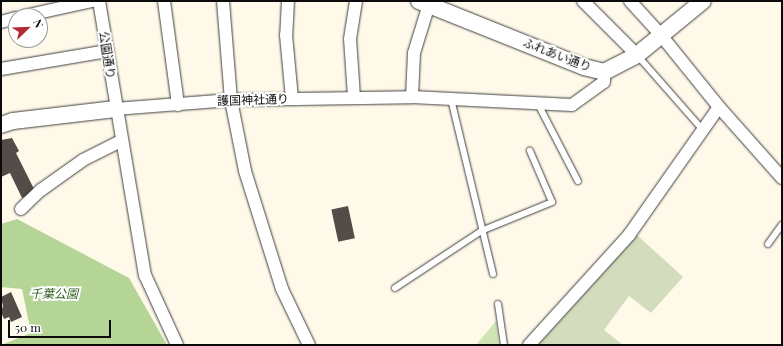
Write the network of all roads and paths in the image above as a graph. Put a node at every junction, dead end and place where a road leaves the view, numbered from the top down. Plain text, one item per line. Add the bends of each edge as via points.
1 (49, 1) edge
2 (92, 1) edge
3 (99, 1) edge
4 (164, 1) edge
5 (223, 1) edge
6 (288, 1) edge
7 (356, 1) edge
8 (583, 1) edge
9 (630, 1) edge
10 (703, 1) edge
11 (426, 2) edge
12 (68, 4) junction
13 (48, 9) edge
14 (661, 35) junction
15 (107, 51) junction
16 (637, 55) junction
17 (1, 69) edge
18 (604, 72) junction
19 (354, 97) junction
20 (412, 97) junction
21 (292, 98) junction
22 (451, 99) junction
23 (231, 100) junction
24 (537, 102) junction
25 (178, 105) junction
26 (719, 107) junction
27 (115, 109) junction
28 (1, 125) edge
29 (702, 129) junction
30 (121, 141) junction
31 (530, 151) dead end
32 (782, 178) edge
33 (578, 181) dead end
34 (21, 209) dead end
35 (782, 225) edge
36 (481, 231) junction
37 (768, 244) dead end
38 (493, 274) dead end
39 (395, 288) dead end
40 (498, 304) dead end
41 (177, 345) edge
42 (309, 345) edge
43 (504, 345) edge
44 (529, 345) edge

1 - 12 street
2 - 12 street
3 - 15 street, 公園通り
4 - 25 street
5 - 23 street
6 - 21 street via 286,35
7 - 19 street via 350,40
8 - 16 street
9 - 14 street
10 - 14 street, ふれあい通り
11 - 18 street, ふれあい通り via 584,67
11 - 20 street via 414,53
12 - 13 street
14 - 16 street, ふれあい通り
14 - 26 street
15 - 17 street
15 - 27 street, 公園通り
16 - 18 street, ふれあい通り
16 - 29 lane
18 - 24 street, 護国神社通り via 604,82 572,105
19 - 20 street, 護国神社通り
19 - 21 street, 護国神社通り
20 - 22 street, 護国神社通り
21 - 23 street, 護国神社通り
22 - 24 street, 護国神社通り
22 - 36 lane
23 - 25 street, 護国神社通り
23 - 42 street via 245,171 267,246 282,289
24 - 33 lane
25 - 27 street, 護国神社通り
26 - 29 street
26 - 32 street
27 - 28 street, 護国神社通り via 13,121
27 - 30 street, 公園通り
29 - 44 street via 629,235
30 - 34 street via 83,160 41,190
30 - 41 street, 公園通り via 145,275
31 - 36 lane via 552,202
35 - 37 lane
36 - 38 lane
36 - 39 lane
40 - 43 lane

